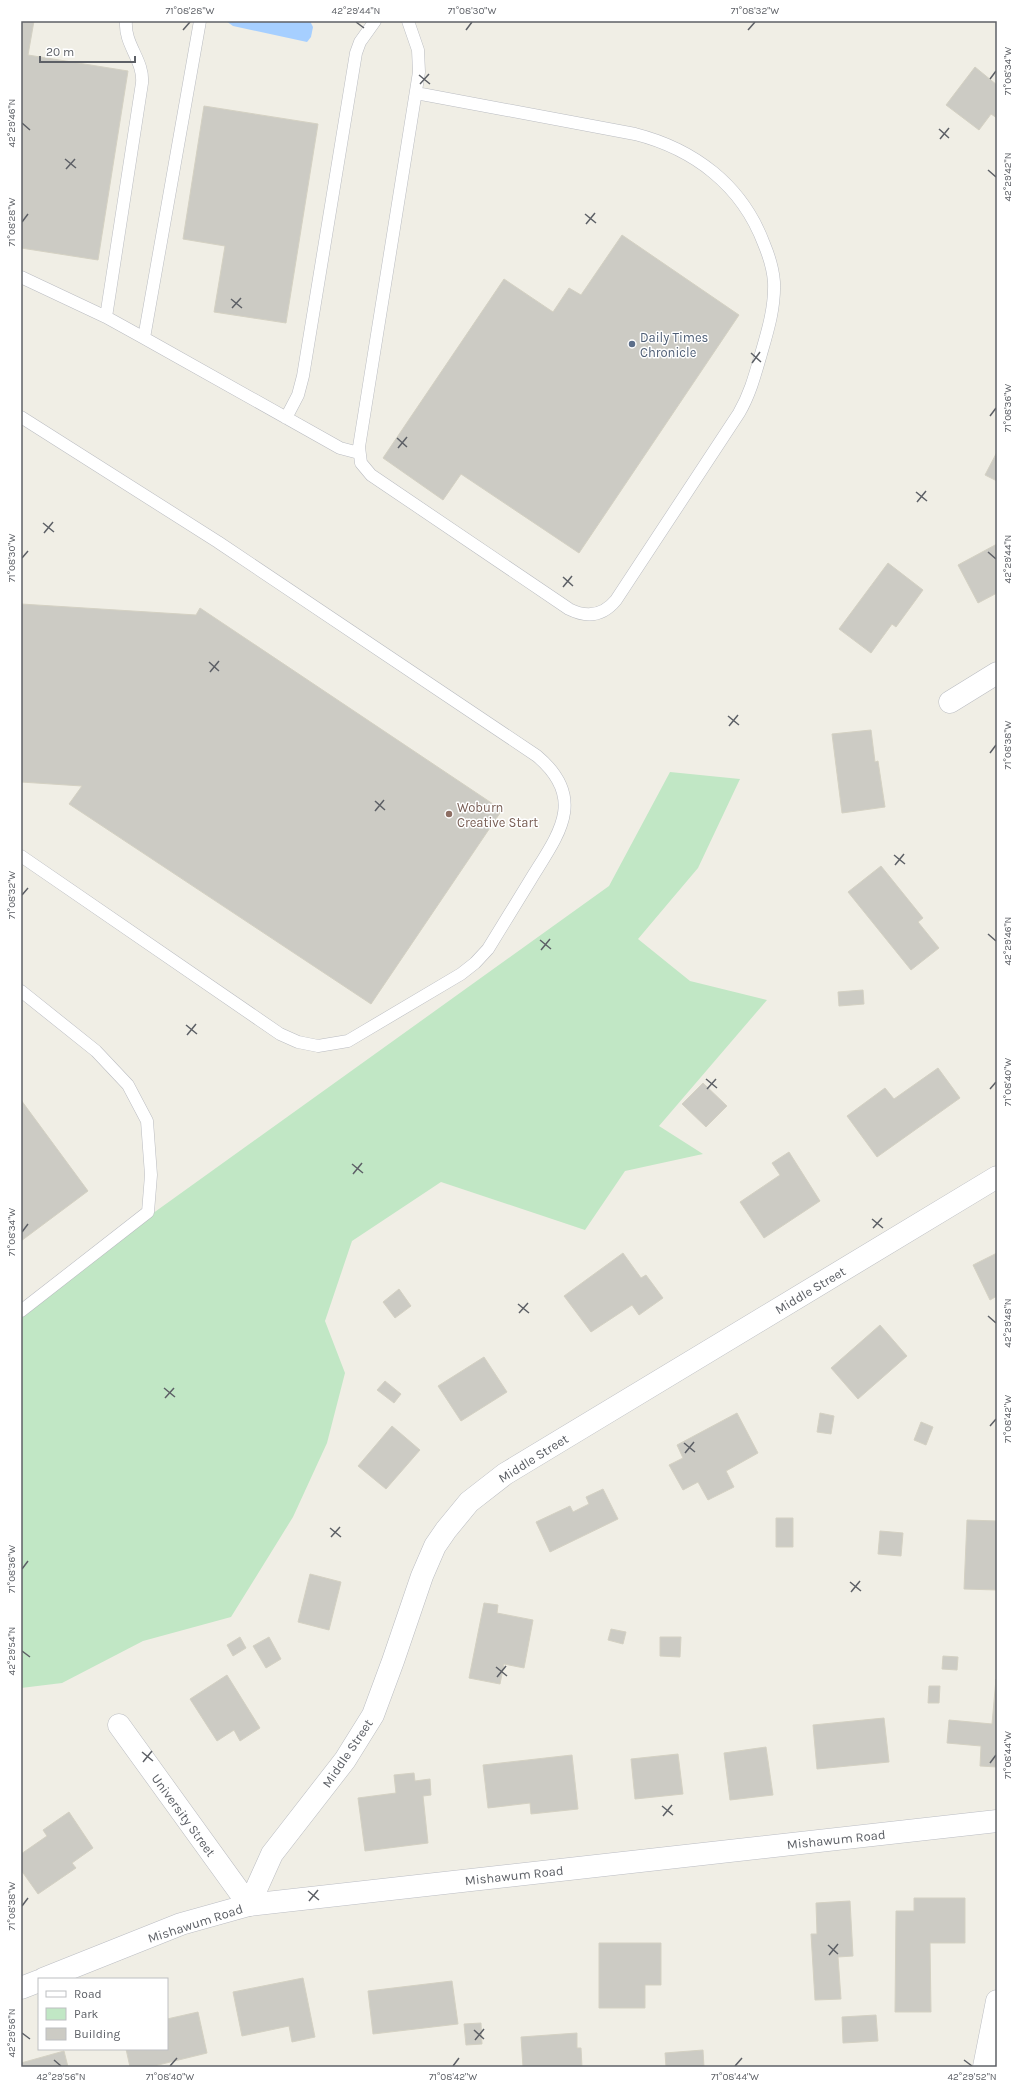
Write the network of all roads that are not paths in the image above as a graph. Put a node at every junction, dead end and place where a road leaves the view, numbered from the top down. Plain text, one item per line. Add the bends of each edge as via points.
1 (126, 21) edge
2 (200, 21) edge
3 (375, 21) edge
4 (408, 21) edge
5 (416, 93) junction
6 (21, 278) edge
7 (106, 317) junction
8 (144, 338) junction
9 (21, 417) edge
10 (286, 418) junction
11 (359, 453) junction
12 (997, 673) edge
13 (950, 702) dead end
14 (21, 856) edge
15 (21, 991) edge
16 (997, 1177) edge
17 (21, 1311) edge
18 (119, 1725) dead end
19 (997, 1822) edge
20 (249, 1905) junction
21 (46, 1978) edge
22 (38, 1981) edge
23 (21, 1988) edge
24 (997, 2001) edge
25 (984, 2067) edge

1 - 7 lane via 126,36 139,62 142,83
2 - 8 lane
3 - 10 lane via 360,42 356,53 303,376 298,395
4 - 5 lane via 420,61
5 - 11 lane
5 - 11 lane via 635,134 658,140 700,161 735,192 760,231 770,259 774,280 774,302 745,403 616,600 601,612 588,615 570,610 371,475 363,468
6 - 7 lane
7 - 8 lane
8 - 10 lane
9 - 14 lane via 218,542 537,756 551,770 561,786 564,814 555,840 488,949 475,963 453,980 356,1036 328,1046 298,1042 280,1034
10 - 11 lane via 340,448
12 - 13 street
15 - 17 lane via 96,1051 128,1085 146,1121 151,1174 148,1212
16 - 20 street, Middle Street via 505,1474 469,1502 446,1530 428,1561 382,1693 366,1728 345,1760 272,1854
18 - 20 street, University Street
19 - 20 street, Mishawum Road
20 - 21 street, Mishawum Road via 181,1924
22 - 23 street
24 - 25 street

